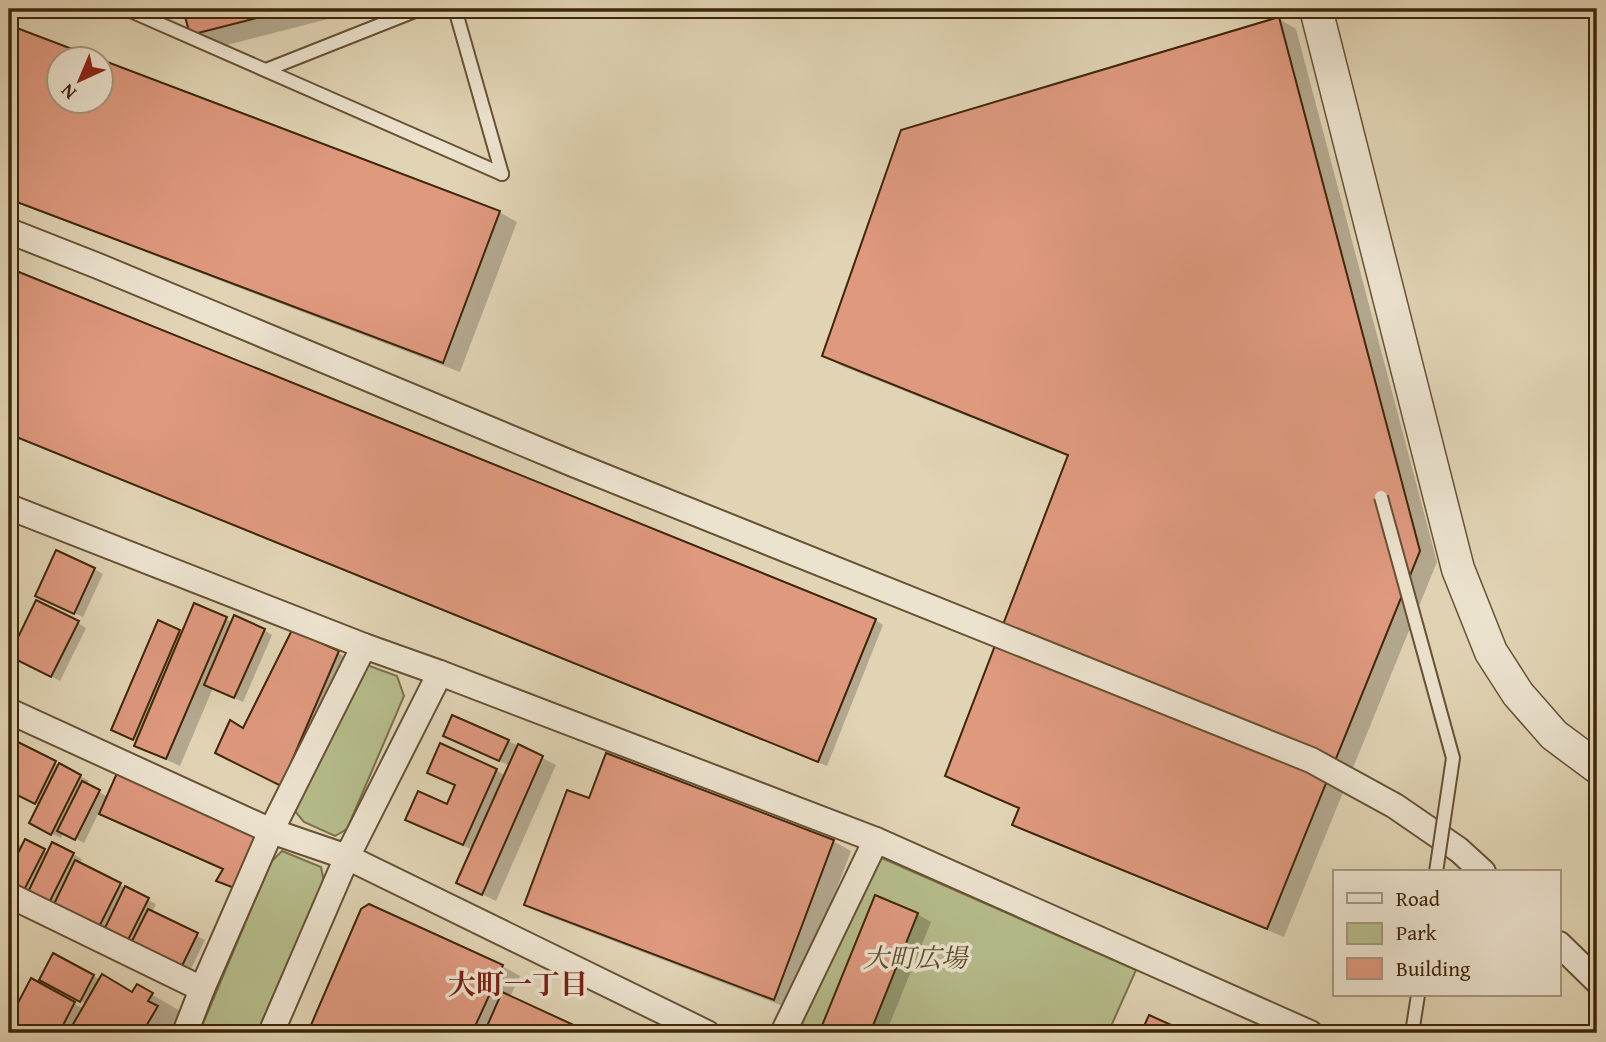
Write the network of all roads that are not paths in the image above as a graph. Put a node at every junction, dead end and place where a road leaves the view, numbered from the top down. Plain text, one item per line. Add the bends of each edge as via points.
1 (126, 9) edge
2 (420, 9) edge
3 (455, 9) edge
4 (1316, 9) edge
5 (266, 70) junction
6 (9, 231) edge
7 (1381, 497) dead end
8 (9, 507) edge
9 (364, 646) junction
10 (440, 673) junction
11 (9, 711) edge
12 (1597, 767) edge
13 (271, 831) junction
14 (876, 840) junction
15 (347, 857) junction
16 (1436, 870) edge
17 (1481, 870) edge
18 (9, 895) edge
19 (1560, 945) edge
20 (1597, 981) edge
21 (202, 989) junction
22 (1418, 996) edge
23 (278, 1031) edge
24 (185, 1033) edge
25 (707, 1033) edge
26 (783, 1033) edge
27 (1310, 1033) edge
28 (1412, 1033) edge

1 - 5 lane
2 - 5 lane
3 - 5 lane via 502,174
4 - 12 street via 1458,569 1491,652 1518,694 1554,735
6 - 17 street via 1311,760 1395,806 1460,850
7 - 16 lane, bridge via 1453,758
8 - 9 street
9 - 10 street
9 - 13 street
10 - 14 street
10 - 15 street
11 - 13 street
13 - 15 street
13 - 21 street
14 - 26 street
14 - 27 street
15 - 23 street
15 - 25 street
18 - 21 street
19 - 20 street
21 - 24 street
22 - 28 lane

